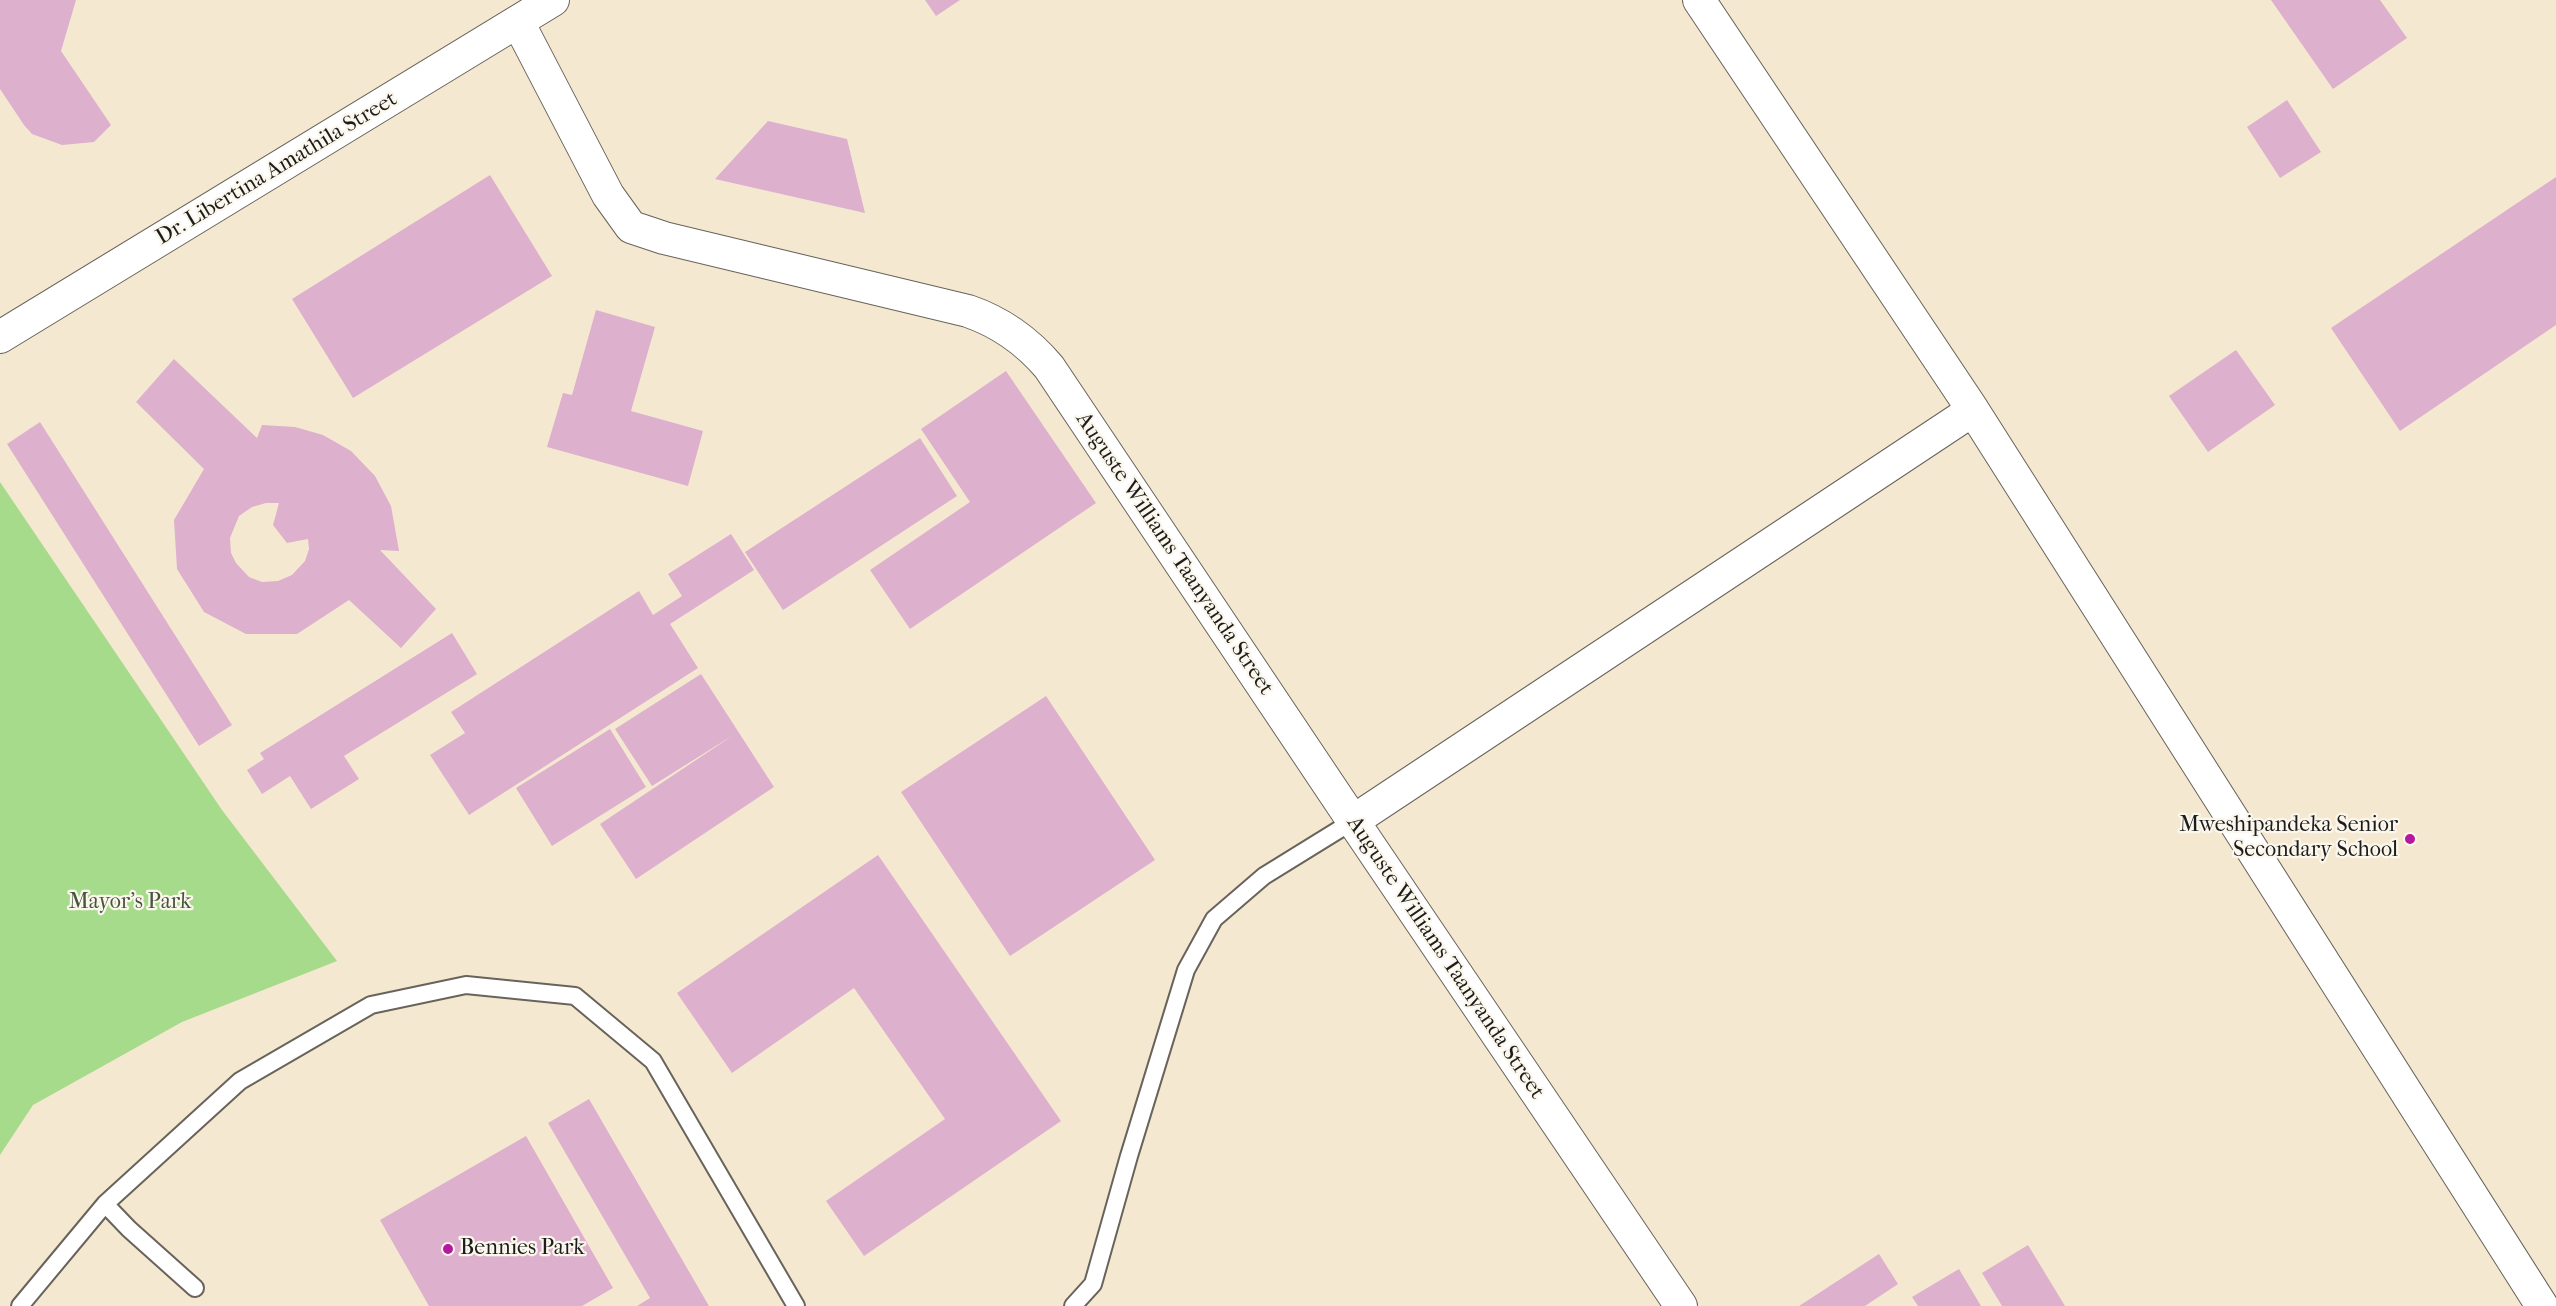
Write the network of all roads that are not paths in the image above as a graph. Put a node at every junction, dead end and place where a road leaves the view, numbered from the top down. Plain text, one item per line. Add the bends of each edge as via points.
1 (553, 0) edge
2 (1699, 0) edge
3 (518, 22) junction
4 (0, 337) edge
5 (1973, 410) junction
6 (1353, 821) junction
7 (105, 1204) junction
8 (195, 1288) dead end
9 (20, 1306) edge
10 (796, 1306) edge
11 (1073, 1306) edge
12 (1681, 1306) edge
13 (2542, 1306) edge

1 - 3 street, Dr. Libertina Amathila Street
2 - 5 street
3 - 4 street, Dr. Libertina Amathila Street
3 - 6 street, Auguste Williams Taanyanda Street via 608,195 631,227 968,311 991,319 1032,347
5 - 6 street
5 - 13 street
6 - 11 lane via 1264,876 1214,920 1186,970 1093,1284
6 - 12 street, Auguste Williams Taanyanda Street
7 - 8 lane
7 - 9 lane
7 - 10 lane via 240,1081 371,1005 466,985 575,996 653,1061

